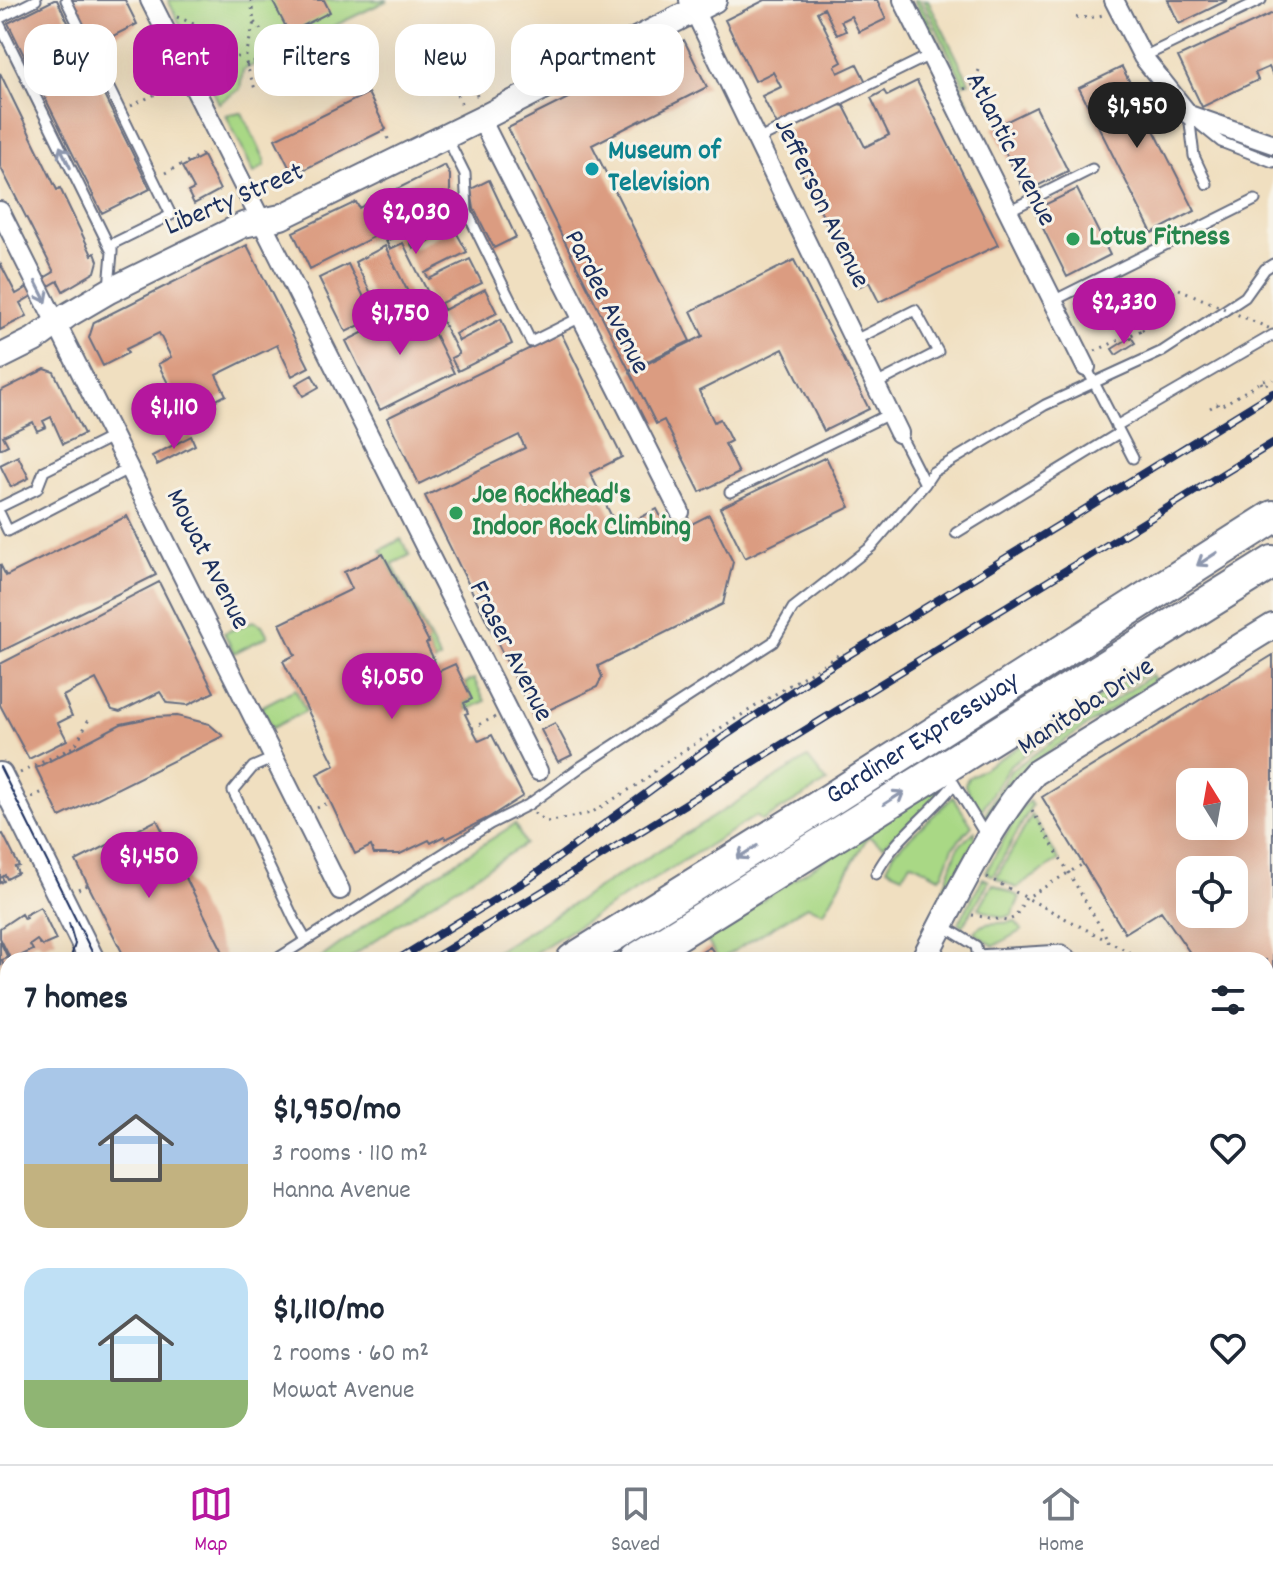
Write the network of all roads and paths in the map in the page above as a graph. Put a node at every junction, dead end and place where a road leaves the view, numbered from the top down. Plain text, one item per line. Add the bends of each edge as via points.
1 (36, 0) edge
2 (66, 0) edge
3 (150, 0) edge
4 (251, 0) edge
5 (903, 0) edge
6 (1261, 0) edge
7 (699, 4) edge
8 (1108, 7) edge
9 (173, 16) dead end
10 (1076, 17) dead end
11 (0, 18) edge
12 (254, 22) joint
13 (162, 24) edge
14 (0, 25) edge
15 (930, 55) junction
16 (1143, 57) junction
17 (254, 61) edge
18 (246, 64) junction
19 (981, 65) dead end
20 (254, 86) edge
21 (964, 89) dead end
22 (150, 96) edge
23 (198, 96) edge
24 (459, 96) edge
25 (474, 96) edge
26 (120, 111) junction
27 (476, 111) junction
28 (1189, 115) junction
29 (384, 130) dead end
30 (446, 136) junction
31 (757, 140) junction
32 (222, 144) junction
33 (1273, 144) edge
34 (393, 148) dead end
35 (1273, 162) edge
36 (1092, 169) dead end
37 (158, 176) dead end
38 (1207, 184) dead end
39 (1255, 200) dead end
40 (0, 211) edge
41 (1008, 211) junction
42 (261, 221) junction
43 (112, 252) junction
44 (1273, 264) edge
45 (109, 291) junction
46 (1053, 301) junction
47 (1152, 304) dead end
48 (1143, 309) dead end
49 (581, 317) junction
50 (56, 323) junction
51 (1152, 325) dead end
52 (1142, 330) junction
53 (1273, 333) edge
54 (855, 340) junction
55 (0, 357) edge
56 (1090, 368) junction
57 (1264, 376) dead end
58 (1273, 379) edge
59 (1261, 382) junction
60 (876, 384) junction
61 (1210, 408) dead end
62 (891, 413) junction
63 (1118, 430) junction
64 (899, 433) joint
65 (114, 436) junction
66 (1133, 458) dead end
67 (130, 468) junction
68 (925, 484) junction
69 (730, 492) dead end
70 (0, 507) edge
71 (680, 512) dead end
72 (0, 514) edge
73 (1273, 517) edge
74 (956, 533) dead end
75 (1273, 562) edge
76 (1273, 626) edge
77 (843, 652) dead end
78 (90, 717) dead end
79 (495, 717) dead end
80 (472, 728) dead end
81 (274, 758) junction
82 (947, 770) dead end
83 (538, 771) dead end
84 (954, 784) junction
85 (12, 787) edge
86 (47, 790) dead end
87 (330, 802) dead end
88 (528, 805) junction
89 (313, 810) dead end
90 (1032, 810) dead end
91 (989, 841) junction
92 (1083, 864) dead end
93 (973, 870) junction
94 (1067, 873) junction
95 (876, 874) dead end
96 (88, 885) dead end
97 (78, 889) dead end
98 (340, 890) dead end
99 (1026, 898) junction
100 (972, 915) dead end
101 (942, 925) junction
102 (306, 940) junction
103 (1109, 941) junction
104 (82, 952) edge
105 (287, 952) edge
106 (586, 952) edge
107 (649, 952) edge
108 (927, 952) edge
109 (977, 952) edge
110 (1129, 952) edge

1 - 11 lane
2 - 26 lane
3 - 13 street, Fraser Avenue
4 - 12 path
5 - 15 street, Atlantic Avenue
6 - 16 lane
7 - 27 street, Liberty Street
7 - 31 street, Jefferson Avenue
8 - 10 path via 1089,18
8 - 16 street
9 - 18 path via 192,23
12 - 18 path
43 -> 14 lane
15 - 31 lane
15 - 41 street, Atlantic Avenue
16 - 28 street
17 - 18 path
18 - 20 path
19 - 21 path via 973,85
22 - 26 path
23 - 32 street, Fraser Avenue
24 - 27 path
25 - 27 path
26 - 43 lane via 171,215 112,244
27 - 30 street, Liberty Street
27 - 49 street, Pardee Avenue
28 - 33 street
28 - 35 lane via 1221,142
28 - 38 lane via 1194,156
29 - 34 path
30 - 42 street, Liberty Street via 281,217
30 - 49 lane via 465,174 467,212 531,342
31 - 54 street, Jefferson Avenue
32 - 37 path
32 - 42 street, Fraser Avenue
36 - 41 lane
39 - 46 lane
40 -> 50 street, Mowat Avenue
41 - 46 street, Atlantic Avenue
42 - 45 street, Liberty Street
42 - 83 street, Fraser Avenue
43 - 45 lane
44 - 56 lane via 1245,297 1163,351
45 - 50 street, Liberty Street
46 - 56 street, Atlantic Avenue
47 - 53 path, bridge via 1179,289
48 - 52 path
49 - 71 street, Pardee Avenue
50 - 55 street, Liberty Street
50 - 65 street, Mowat Avenue
51 - 52 path
52 - 56 path
53 - 63 lane
54 - 60 street, Jefferson Avenue
54 - 60 lane via 915,310 938,352
56 - 63 lane
56 - 68 lane via 1045,405 933,472
57 - 59 path
58 - 59 path via 1263,386
59 - 61 path
60 - 62 street, Jefferson Avenue
62 - 64 street, Jefferson Avenue
62 - 69 lane
63 - 66 lane
63 - 74 lane
64 - 68 lane
65 - 67 street, Mowat Avenue
65 - 70 lane via 44,471 37,489
67 - 72 lane via 8,531
67 - 81 street, Mowat Avenue
68 - 88 lane via 871,547 793,608 773,642
73 -> 106 highway, Gardiner Expressway
107 -> 75 highway, Gardiner Expressway
76 - 91 street, Manitoba Drive via 1035,773
77 - 88 path via 591,813 547,822
78 - 85 path via 75,746
79 - 80 path
81 - 98 street, Mowat Avenue
81 - 102 lane via 253,767 233,791
82 - 84 lane
84 - 91 lane
84 - 95 lane via 886,853
85 - 86 path
85 - 104 street
87 - 89 path
88 - 102 lane
90 - 94 path
91 - 93 street, Manitoba Drive
92 - 94 path
93 - 99 path
93 - 101 street, Manitoba Drive
94 - 99 path
94 - 103 path
96 - 97 path
99 - 100 path via 1007,921
99 - 103 path
101 - 108 street, Manitoba Drive
101 - 109 lane via 976,946
102 - 105 lane
103 - 110 path

